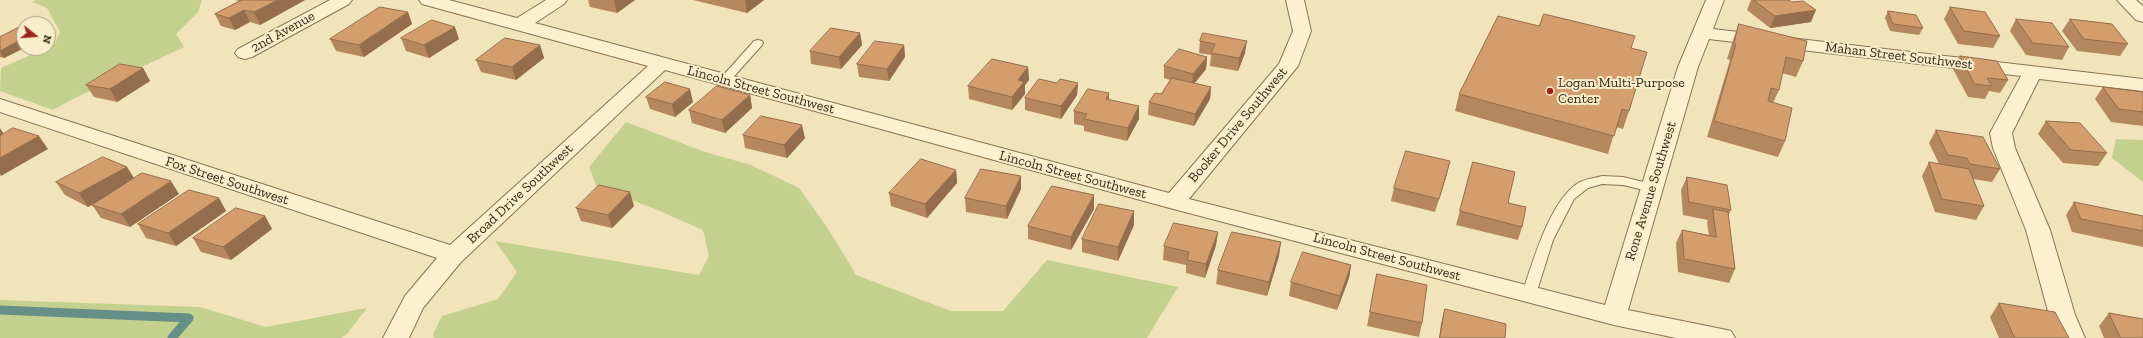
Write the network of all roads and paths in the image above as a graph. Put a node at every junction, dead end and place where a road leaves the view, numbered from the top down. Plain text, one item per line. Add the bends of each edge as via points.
1 (342, 0) edge
2 (428, 0) edge
3 (558, 0) edge
4 (1295, 0) edge
5 (1715, 0) edge
6 (2126, 0) edge
7 (2143, 16) edge
8 (520, 25) junction
9 (1702, 33) junction
10 (758, 43) dead end
11 (245, 53) dead end
12 (662, 63) junction
13 (2033, 72) junction
14 (725, 80) junction
15 (2143, 85) edge
16 (0, 105) edge
17 (1652, 188) junction
18 (1174, 202) junction
19 (454, 255) junction
20 (1529, 294) junction
21 (1614, 316) junction
22 (396, 338) edge
23 (1722, 338) edge
24 (2072, 338) edge

1 - 11 street, 2nd Avenue
2 - 8 street, Lincoln Street Southwest
3 - 8 street
4 - 18 street, Booker Drive Southwest via 1302,30 1288,66
5 - 9 street, Rone Avenue Southwest
6 - 7 street
8 - 12 street, Lincoln Street Southwest
9 - 13 street, Mahan Street Southwest
9 - 17 street, Rone Avenue Southwest via 1688,67
10 - 14 lane
12 - 14 street, Lincoln Street Southwest
12 - 19 street, Broad Drive Southwest
13 - 15 street, Mahan Street Southwest
13 - 24 street via 2001,133 2004,148 2038,230 2062,315
14 - 18 street, Lincoln Street Southwest
16 - 19 street, Fox Street Southwest
17 - 20 lane via 1623,180 1602,180 1584,185 1569,197 1548,240
17 - 21 street, Rone Avenue Southwest
18 - 20 street, Lincoln Street Southwest
19 - 22 street, Broad Drive Southwest via 418,295 402,321
20 - 21 street, Lincoln Street Southwest
21 - 23 street, Lincoln Street Southwest

